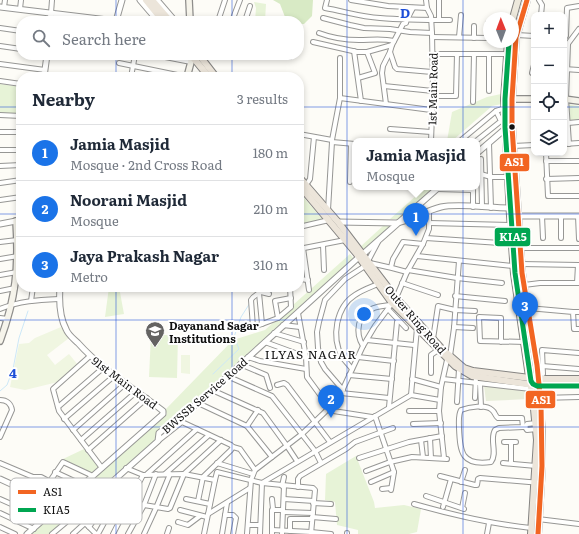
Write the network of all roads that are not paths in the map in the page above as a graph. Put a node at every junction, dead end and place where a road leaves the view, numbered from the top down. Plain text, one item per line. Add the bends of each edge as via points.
1 (4, 0) edge
2 (21, 0) edge
3 (52, 0) edge
4 (122, 0) edge
5 (140, 0) edge
6 (146, 0) edge
7 (152, 0) edge
8 (156, 0) edge
9 (189, 0) edge
10 (225, 0) edge
11 (240, 0) edge
12 (327, 0) edge
13 (351, 0) edge
14 (426, 0) edge
15 (439, 0) edge
16 (518, 0) edge
17 (527, 0) edge
18 (539, 0) edge
19 (574, 0) edge
20 (250, 6) dead end
21 (579, 6) edge
22 (2, 7) edge
23 (574, 7) junction
24 (413, 8) junction
25 (426, 8) junction
26 (20, 9) junction
27 (515, 12) edge
28 (541, 12) edge
29 (567, 12) edge
30 (51, 13) junction
31 (461, 15) dead end
32 (51, 16) edge
33 (75, 16) edge
34 (117, 16) edge
35 (154, 16) edge
36 (159, 16) edge
37 (166, 16) edge
38 (170, 16) edge
39 (190, 16) edge
40 (220, 16) edge
41 (234, 16) edge
42 (247, 16) edge
43 (323, 18) dead end
44 (407, 19) junction
45 (431, 20) junction
46 (439, 20) junction
47 (450, 20) dead end
48 (474, 26) dead end
49 (0, 28) edge
50 (519, 28) edge
51 (579, 29) edge
52 (16, 30) edge
53 (400, 30) junction
54 (319, 33) dead end
55 (432, 35) junction
56 (519, 35) edge
57 (531, 36) edge
58 (567, 36) edge
59 (573, 36) junction
60 (459, 37) junction
61 (579, 37) edge
62 (474, 38) junction
63 (483, 38) edge
64 (313, 42) dead end
65 (393, 43) junction
66 (568, 44) junction
67 (0, 46) edge
68 (16, 48) edge
69 (507, 48) edge
70 (516, 48) edge
71 (565, 48) edge
72 (354, 51) junction
73 (367, 52) junction
74 (390, 52) junction
75 (567, 52) edge
76 (432, 54) junction
77 (456, 54) junction
78 (474, 54) junction
79 (489, 54) junction
80 (506, 54) junction
81 (340, 58) dead end
82 (46, 60) edge
83 (134, 60) edge
84 (181, 60) edge
85 (195, 60) edge
86 (203, 60) edge
87 (119, 62) dead end
88 (191, 62) joint
89 (0, 64) edge
90 (133, 65) junction
91 (567, 69) edge
92 (45, 70) joint
93 (579, 70) edge
94 (383, 71) junction
95 (132, 72) edge
96 (165, 72) edge
97 (189, 72) edge
98 (205, 72) edge
99 (212, 72) edge
100 (432, 72) junction
101 (375, 73) junction
102 (358, 78) junction
103 (0, 81) edge
104 (16, 83) edge
105 (384, 86) junction
106 (433, 91) junction
107 (489, 91) dead end
108 (433, 96) junction
109 (340, 98) junction
110 (531, 99) edge
111 (361, 101) junction
112 (512, 101) junction
113 (567, 101) edge
114 (567, 101) edge
115 (579, 101) edge
116 (473, 102) dead end
117 (531, 102) edge
118 (386, 104) junction
119 (579, 104) edge
120 (505, 106) junction
121 (431, 110) junction
122 (497, 113) junction
123 (0, 115) edge
124 (16, 116) edge
125 (567, 116) edge
126 (579, 122) edge
127 (568, 123) junction
128 (390, 129) dead end
129 (505, 129) junction
130 (0, 132) edge
131 (16, 132) edge
132 (431, 132) junction
133 (304, 135) edge
134 (314, 137) junction
135 (431, 138) edge
136 (464, 138) edge
137 (480, 138) edge
138 (332, 141) junction
139 (489, 143) junction
140 (579, 143) edge
141 (352, 144) edge
142 (569, 144) joint
143 (531, 145) edge
144 (514, 146) junction
145 (0, 150) edge
146 (16, 150) edge
147 (480, 150) edge
148 (546, 156) edge
149 (352, 157) edge
150 (481, 159) dead end
151 (546, 161) junction
152 (579, 161) edge
153 (16, 165) edge
154 (0, 166) edge
155 (482, 174) junction
156 (491, 176) junction
157 (507, 177) junction
158 (579, 178) edge
159 (546, 179) junction
160 (16, 181) edge
161 (350, 182) dead end
162 (0, 183) edge
163 (304, 183) edge
164 (306, 185) junction
165 (436, 190) edge
166 (473, 190) edge
167 (304, 191) edge
168 (579, 196) edge
169 (16, 198) edge
170 (0, 200) edge
171 (473, 207) junction
172 (482, 207) junction
173 (491, 208) junction
174 (509, 208) junction
175 (328, 210) junction
176 (429, 212) junction
177 (517, 216) junction
178 (542, 216) junction
179 (561, 216) junction
180 (579, 216) edge
181 (329, 220) junction
182 (16, 221) edge
183 (338, 222) junction
184 (397, 223) junction
185 (429, 223) junction
186 (0, 224) edge
187 (510, 225) junction
188 (304, 226) edge
189 (380, 238) junction
190 (426, 238) junction
191 (542, 238) dead end
192 (561, 238) dead end
193 (579, 239) edge
194 (16, 240) edge
195 (345, 240) junction
196 (0, 242) edge
197 (500, 243) dead end
198 (323, 244) junction
199 (423, 244) junction
200 (304, 247) edge
201 (520, 248) junction
202 (579, 248) edge
203 (361, 255) junction
204 (16, 256) edge
205 (416, 256) junction
206 (0, 259) edge
207 (459, 261) junction
208 (304, 262) edge
209 (368, 263) junction
210 (521, 264) junction
211 (578, 265) edge
212 (513, 266) junction
213 (16, 267) edge
214 (390, 267) junction
215 (324, 270) dead end
216 (408, 271) junction
217 (15, 272) junction
218 (0, 275) edge
219 (457, 278) junction
220 (304, 280) edge
221 (308, 280) junction
222 (402, 283) junction
223 (502, 283) dead end
224 (578, 283) edge
225 (378, 284) junction
226 (524, 285) junction
227 (15, 288) junction
228 (309, 290) dead end
229 (0, 291) edge
230 (32, 292) edge
231 (60, 292) edge
232 (290, 292) edge
233 (260, 293) junction
234 (269, 294) dead end
235 (438, 295) dead end
236 (455, 296) junction
237 (290, 298) junction
238 (59, 300) junction
239 (505, 300) dead end
240 (31, 301) junction
241 (12, 304) junction
242 (391, 304) junction
243 (528, 308) junction
244 (0, 309) edge
245 (455, 310) junction
246 (475, 311) dead end
247 (298, 312) junction
248 (573, 312) junction
249 (579, 312) edge
250 (0, 318) edge
251 (278, 318) junction
252 (8, 319) junction
253 (397, 322) dead end
254 (262, 324) junction
255 (283, 325) junction
256 (254, 327) junction
257 (300, 327) junction
258 (454, 327) junction
259 (406, 328) dead end
260 (417, 328) junction
261 (474, 328) dead end
262 (579, 329) edge
263 (243, 330) dead end
264 (2, 331) edge
265 (274, 332) junction
266 (433, 339) junction
267 (367, 340) junction
268 (0, 341) edge
269 (264, 342) junction
270 (304, 342) junction
271 (396, 342) junction
272 (501, 342) junction
273 (525, 342) junction
274 (414, 345) junction
275 (363, 346) junction
276 (438, 350) junction
277 (579, 353) edge
278 (90, 356) junction
279 (248, 357) junction
280 (306, 357) junction
281 (358, 357) junction
282 (449, 358) junction
283 (394, 360) junction
284 (240, 364) junction
285 (542, 366) junction
286 (104, 368) junction
287 (306, 369) junction
288 (352, 369) junction
289 (459, 369) junction
290 (579, 369) edge
291 (431, 373) dead end
292 (543, 374) dead end
293 (349, 375) junction
294 (114, 376) junction
295 (227, 376) junction
296 (476, 376) junction
297 (392, 379) junction
298 (412, 379) junction
299 (443, 379) junction
300 (579, 379) edge
301 (458, 381) junction
302 (538, 382) junction
303 (124, 384) junction
304 (475, 384) junction
305 (480, 384) junction
306 (530, 384) junction
307 (579, 384) edge
308 (277, 385) dead end
309 (441, 386) junction
310 (270, 388) dead end
311 (212, 390) junction
312 (136, 392) junction
313 (342, 392) junction
314 (410, 395) junction
315 (579, 397) edge
316 (147, 398) junction
317 (389, 398) junction
318 (475, 398) dead end
319 (540, 398) junction
320 (440, 400) junction
321 (1, 401) edge
322 (457, 402) dead end
323 (198, 403) junction
324 (58, 407) junction
325 (389, 407) junction
326 (481, 407) junction
327 (328, 409) junction
328 (258, 410) junction
329 (439, 410) junction
330 (409, 411) dead end
331 (373, 416) junction
332 (64, 419) junction
333 (315, 421) junction
334 (441, 423) junction
335 (413, 424) dead end
336 (248, 426) junction
337 (536, 426) junction
338 (524, 427) junction
339 (393, 428) dead end
340 (197, 429) junction
341 (73, 430) junction
342 (381, 432) junction
343 (302, 434) junction
344 (209, 435) junction
345 (442, 436) junction
346 (0, 437) edge
347 (430, 438) junction
348 (81, 440) junction
349 (222, 440) junction
350 (421, 440) junction
351 (158, 441) junction
352 (330, 442) junction
353 (504, 442) dead end
354 (287, 446) junction
355 (232, 447) junction
356 (385, 449) junction
357 (88, 450) junction
358 (315, 451) junction
359 (272, 457) junction
360 (423, 457) junction
361 (359, 458) dead end
362 (432, 458) junction
363 (297, 461) junction
364 (390, 462) junction
365 (0, 463) edge
366 (217, 463) junction
367 (503, 463) dead end
368 (511, 463) junction
369 (321, 464) junction
370 (537, 466) junction
371 (102, 468) junction
372 (126, 468) junction
373 (464, 470) dead end
374 (55, 472) junction
375 (254, 472) junction
376 (366, 472) dead end
377 (394, 472) junction
378 (156, 474) junction
379 (167, 474) junction
380 (184, 474) junction
381 (145, 475) junction
382 (94, 476) junction
383 (440, 476) dead end
384 (33, 477) joint
385 (203, 477) junction
386 (284, 477) dead end
387 (43, 478) edge
388 (52, 478) edge
389 (67, 478) edge
390 (92, 478) edge
391 (115, 478) edge
392 (0, 479) edge
393 (451, 479) junction
394 (142, 480) edge
395 (215, 480) junction
396 (251, 480) junction
397 (262, 482) junction
398 (371, 482) dead end
399 (461, 482) junction
400 (538, 483) junction
401 (10, 484) edge
402 (283, 486) junction
403 (298, 487) junction
404 (250, 488) junction
405 (382, 489) dead end
406 (465, 493) dead end
407 (426, 496) dead end
408 (0, 499) edge
409 (186, 499) dead end
410 (272, 499) dead end
411 (284, 499) junction
412 (198, 501) junction
413 (314, 502) junction
414 (10, 503) edge
415 (227, 503) junction
416 (210, 504) junction
417 (330, 504) dead end
418 (414, 504) dead end
419 (144, 505) junction
420 (444, 505) junction
421 (156, 508) junction
422 (142, 509) edge
423 (273, 509) junction
424 (180, 510) dead end
425 (283, 511) junction
426 (0, 513) edge
427 (225, 515) junction
428 (200, 516) junction
429 (208, 516) junction
430 (313, 516) junction
431 (10, 518) edge
432 (283, 518) junction
433 (538, 518) junction
434 (291, 519) junction
435 (336, 519) dead end
436 (178, 522) dead end
437 (489, 523) junction
438 (23, 524) edge
439 (40, 524) edge
440 (64, 524) edge
441 (84, 524) edge
442 (86, 524) edge
443 (91, 524) edge
444 (102, 524) edge
445 (119, 524) edge
446 (134, 524) edge
447 (579, 524) edge
448 (248, 525) junction
449 (260, 525) junction
450 (0, 527) edge
451 (89, 527) junction
452 (169, 528) dead end
453 (34, 529) junction
454 (290, 531) junction
455 (531, 531) edge
456 (272, 532) edge
457 (282, 532) edge
458 (297, 532) edge
459 (311, 533) edge
460 (323, 533) edge
461 (15, 534) edge
462 (27, 534) edge
463 (52, 534) edge
464 (73, 534) edge
465 (96, 534) edge
466 (114, 534) edge
467 (128, 534) edge
468 (144, 534) edge
469 (167, 534) edge
470 (204, 534) edge
471 (222, 534) edge
472 (233, 534) edge
473 (247, 534) edge
474 (260, 534) edge
475 (331, 534) edge
476 (487, 534) edge
477 (538, 534) edge

1 - 22 street
2 - 26 street
3 - 30 street
4 - 34 street
5 - 35 street
6 - 36 highway
7 - 37 highway
8 - 38 street
9 - 39 main road
10 - 40 street
11 - 41 street
12 - 44 street via 325,8 379,18
13 - 24 street
14 - 25 street, 1st Main Road
15 - 46 street
16 - 27 main road
17 - 50 main road
18 - 28 street via 542,5
19 - 23 street
20 - 42 street
21 - 23 street
22 - 26 street
23 - 29 street via 568,7
24 - 25 street
24 - 44 street
25 - 45 street, 1st Main Road
26 - 30 street
30 - 32 street
30 - 33 street
31 - 60 street
43 - 53 street via 364,28
44 - 45 street
44 - 53 street
45 - 46 street
45 - 55 street, 1st Main Road
46 - 47 street
48 - 62 street
49 - 52 street
51 - 59 street
53 - 55 street
53 - 65 street
54 - 65 street via 333,38 382,39
55 - 60 street, 1st Main Road
55 - 76 street, 1st Main Road
56 - 57 street
58 - 59 street
59 - 61 street
59 - 66 street
60 - 62 street, 1st Main Road
62 - 63 street, 1st Main Road
64 - 72 street
65 - 73 street
65 - 74 street
66 - 71 street
66 - 75 street
67 - 68 street
69 - 80 main road
70 - 112 main road
72 - 73 street
72 - 102 street
73 - 101 street
74 - 94 street
74 - 100 street via 395,68
76 - 77 street
76 - 100 street, 1st Main Road
77 - 78 street
77 - 108 street via 456,96
78 - 79 street
78 - 116 street
79 - 80 street
79 - 107 street
80 - 120 main road
81 - 109 street
82 - 92 street
83 - 90 street
84 - 88 street
85 - 98 highway
86 - 99 highway
87 - 90 street
88 - 97 main road
89 - 92 street
90 - 95 street
90 - 96 street
91 - 93 street
94 - 101 street
94 - 105 street
100 - 106 street, 1st Main Road
101 - 102 street
102 - 111 street
103 - 104 street
105 - 106 street
105 - 118 street
106 - 108 street, 1st Main Road
108 - 121 street, 1st Main Road
109 - 111 street
109 - 138 street
110 - 112 main road
111 - 118 street
112 - 117 main road
112 - 120 main road
112 - 144 main road
113 - 115 main road
114 - 119 main road
118 - 121 street
120 - 122 street
120 - 129 main road
121 - 132 street, 1st Main Road
122 - 136 street
122 - 137 street via 501,121
123 - 124 street
125 - 127 street
126 - 127 street
127 - 142 street
128 - 132 street
129 - 139 street
129 - 157 main road
130 - 131 street
132 - 135 street, 1st Main Road
133 - 134 street
134 - 138 street
134 - 164 street via 310,179
138 - 141 street
138 - 175 street
139 - 147 street
139 - 156 street
140 - 142 street
143 - 144 street
144 - 177 main road
145 - 146 street
148 - 151 street
149 - 161 street
150 - 155 street
151 - 152 street
151 - 159 street
153 - 154 street
155 - 156 street
155 - 172 street
156 - 157 street
156 - 173 street
157 - 174 main road
158 - 159 street
159 - 168 street via 548,196
160 - 162 street
163 - 164 highway, Outer Ring Road
164 - 175 highway, Outer Ring Road
165 - 184 street, BWSSB Service Road
166 - 171 street
167 - 181 highway, Outer Ring Road
169 - 170 street
171 - 172 street
171 - 176 street via 441,207
172 - 173 street
173 - 174 street
174 - 187 main road
175 - 183 highway, Outer Ring Road
176 - 184 street
176 - 185 street
177 - 178 street
177 - 201 main road
178 - 179 street
178 - 191 street
179 - 180 street
179 - 192 street
180 - 193 street
181 - 188 street
181 - 195 highway, Outer Ring Road
182 - 186 street
183 - 184 street
183 - 203 highway, Outer Ring Road
184 - 189 street, BWSSB Service Road
185 - 187 street
185 - 190 street
187 - 212 main road
189 - 203 street, BWSSB Service Road
189 - 209 street
190 - 197 street
190 - 199 street
194 - 196 street
195 - 198 street
195 - 203 highway, Outer Ring Road
198 - 200 street
198 - 215 street
199 - 205 street
199 - 214 street via 403,242
201 - 202 street
201 - 210 main road
203 - 209 highway, Outer Ring Road
203 - 247 street, BWSSB Service Road
204 - 206 street
205 - 207 street
205 - 216 street
207 - 212 street
207 - 219 street
208 - 221 street
209 - 214 street
209 - 225 highway, Outer Ring Road
209 - 242 highway, Outer Ring Road
209 - 313 street via 335,288 325,300 318,322 321,362
210 - 211 street
210 - 226 main road
211 - 224 street
212 - 273 main road
213 - 217 main road
214 - 216 street
216 - 219 street
216 - 222 street
217 - 218 street
217 - 227 main road
219 - 223 street
219 - 236 street
220 - 221 street
221 - 228 street
222 - 235 street
222 - 242 street
224 - 226 street
225 - 242 highway, Outer Ring Road
225 - 288 street via 348,301 338,318 338,346
226 - 243 main road
227 - 229 street
227 - 241 main road
230 - 240 street
231 - 238 street, 91st Main Road
232 - 237 street
233 - 234 street
233 - 254 street
233 - 256 street via 251,301
236 - 239 street
236 - 245 street
237 - 251 street via 291,307
237 - 251 street via 275,301
238 - 240 street
238 - 278 street, 91st Main Road via 66,331
240 - 241 street
241 - 244 street
241 - 252 main road
242 - 259 street
242 - 260 highway, Outer Ring Road
242 - 266 highway, Outer Ring Road
242 - 267 street
242 - 275 street via 373,308 363,316 358,329
243 - 248 street
243 - 302 main road
245 - 246 street
245 - 258 street
245 - 266 street via 438,306
247 - 255 street, BWSSB Service Road
247 - 257 street
248 - 249 street
248 - 262 street via 574,329
250 - 252 street
251 - 254 street
252 - 264 main road
253 - 271 street
254 - 256 street
255 - 257 street
255 - 265 street, BWSSB Service Road
256 - 263 street
257 - 270 street
258 - 261 street
258 - 282 street
260 - 274 street
260 - 276 highway, Outer Ring Road
264 - 268 main road
265 - 269 street, BWSSB Service Road
265 - 270 street
266 - 282 highway, Outer Ring Road
267 - 271 street
267 - 275 street
269 - 279 street, BWSSB Service Road
269 - 280 street
270 - 280 street
271 - 274 street
271 - 283 street
272 - 272 street via 480,341 479,317 501,318
272 - 273 street
273 - 306 main road
274 - 298 street
275 - 281 street
276 - 282 highway, Outer Ring Road
276 - 291 street via 431,355
277 - 285 street via 542,350
278 - 286 street, 91st Main Road
278 - 324 street via 53,389
279 - 284 street, BWSSB Service Road
279 - 287 street
280 - 287 street
281 - 283 street
281 - 288 street
282 - 289 highway, Outer Ring Road
282 - 299 street
282 - 306 highway, Outer Ring Road via 473,371
283 - 297 street
284 - 295 street, BWSSB Service Road
284 - 310 street via 266,375
285 - 290 street
285 - 292 street
286 - 294 street, 91st Main Road
286 - 324 street
287 - 327 street via 307,379
288 - 293 street
289 - 296 highway, Outer Ring Road
289 - 301 street
293 - 297 street
293 - 313 street
294 - 303 street, 91st Main Road
294 - 332 street
295 - 311 street, BWSSB Service Road
295 - 343 street via 270,395
296 - 304 street
296 - 306 highway, Outer Ring Road
297 - 317 street
298 - 309 street
298 - 314 street
299 - 301 street
299 - 309 street
300 - 302 highway, Outer Ring Road
301 - 304 street
301 - 322 street
302 - 306 highway, Outer Ring Road
302 - 307 highway, Outer Ring Road
302 - 319 highway
303 - 312 street, 91st Main Road
303 - 341 street
304 - 305 street
304 - 318 street
305 - 306 street
305 - 326 street
306 - 337 highway
308 - 333 street via 287,384
309 - 320 street
311 - 323 street, BWSSB Service Road
311 - 328 street
312 - 316 street, 91st Main Road
312 - 348 street
313 - 317 street
313 - 327 street
314 - 320 street
314 - 325 street
315 - 319 street
316 - 357 street
316 - 371 street, 91st Main Road via 163,410 163,414
317 - 325 street
319 - 400 highway via 542,431
320 - 329 street
321 - 346 street via 5,400 11,405 12,410
323 - 336 street
323 - 351 street, BWSSB Service Road via 159,433
324 - 332 street
325 - 331 street
326 - 338 street via 490,408 498,418 522,418
326 - 338 street via 465,408 460,412 460,444 467,459 491,462 494,458 495,430
327 - 331 street
327 - 333 street
328 - 336 street
328 - 354 street via 263,413
329 - 330 street
329 - 334 street
331 - 342 street
331 - 352 street
332 - 341 street
333 - 343 street
333 - 352 street
334 - 335 street
334 - 345 street
336 - 359 street
337 - 338 street via 527,430
337 - 370 highway
339 - 342 street
340 - 344 street
340 - 351 street via 182,422
340 - 381 street
341 - 348 street
342 - 356 street
342 - 369 street via 355,442
343 - 354 street
343 - 358 street
344 - 349 street
344 - 379 street
345 - 347 street
345 - 362 street via 446,458
347 - 350 street
347 - 362 street
348 - 357 street
349 - 355 street
349 - 380 street
350 - 356 street
350 - 360 street
351 - 372 street, BWSSB Service Road
352 - 358 street
353 - 368 street via 513,442
354 - 359 street
354 - 363 street
355 - 366 street
355 - 375 street via 240,449
356 - 361 street
356 - 364 street
357 - 371 street
358 - 363 street
358 - 369 street
359 - 375 street
360 - 362 street
360 - 364 street
363 - 397 street
364 - 376 street
364 - 377 street
365 - 384 street
366 - 375 street
366 - 385 street
367 - 368 street
368 - 370 street
369 - 403 street via 300,476
370 - 400 highway
371 - 382 street
372 - 381 street
372 - 391 street, BWSSB Service Road
373 - 399 street
374 - 382 street via 62,462
374 - 388 street
374 - 389 street
375 - 396 street
377 - 398 street
377 - 405 street via 391,489
378 - 379 street
378 - 381 street
378 - 419 street
379 - 380 street
379 - 421 street
380 - 385 street
380 - 421 street via 171,508
381 - 394 street
382 - 390 street
383 - 393 street
384 - 387 street
385 - 395 street
385 - 412 street
386 - 402 street
392 - 401 street
393 - 399 street
393 - 420 street
395 - 396 street via 217,472
395 - 416 street
396 - 397 street
396 - 404 street
397 - 402 street
397 - 449 street
399 - 400 street via 476,485 480,478
400 - 433 highway
400 - 455 highway
402 - 403 street
402 - 411 street
403 - 413 street via 314,489
404 - 415 street
404 - 448 street
406 - 420 street via 463,508
407 - 420 street
408 - 414 street
409 - 412 street
410 - 423 street
411 - 413 street
411 - 425 street
412 - 416 street
413 - 417 street
413 - 430 street
415 - 427 street
415 - 429 street
416 - 429 street
418 - 437 street
419 - 421 street
419 - 422 street
421 - 468 street
423 - 425 street
423 - 456 street
424 - 428 street
425 - 430 street
425 - 432 street
426 - 431 street
427 - 471 street
427 - 472 street via 233,515 236,518
428 - 429 street
428 - 436 street via 187,525
429 - 470 street
430 - 434 street
430 - 435 street
430 - 459 street
432 - 434 street
432 - 457 street
433 - 447 street
433 - 477 highway
434 - 454 street
437 - 455 street
437 - 476 street
438 - 453 street
439 - 453 street
440 - 463 street, BWSSB Service Road
441 - 464 street
442 - 451 street
443 - 451 street
444 - 465 street
445 - 466 street
446 - 467 street
448 - 449 street
448 - 473 street
449 - 474 street
450 - 461 street
451 - 465 street
452 - 469 street
453 - 462 street
454 - 457 street
454 - 458 street
456 - 457 street
458 - 459 street
459 - 460 street
460 - 475 street

